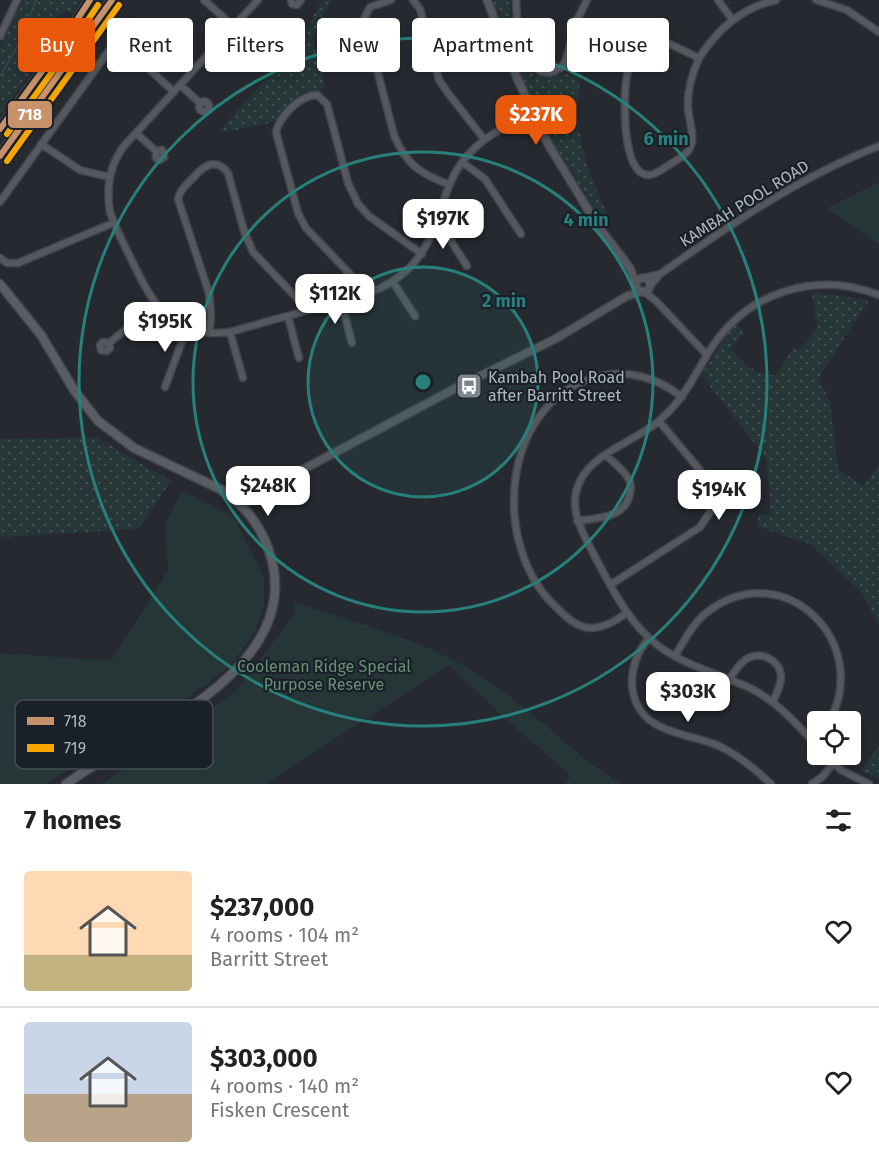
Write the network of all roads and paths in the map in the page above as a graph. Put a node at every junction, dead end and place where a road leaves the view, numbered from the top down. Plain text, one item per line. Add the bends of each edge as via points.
1 (17, 0) edge
2 (90, 0) edge
3 (112, 0) edge
4 (204, 0) edge
5 (258, 0) edge
6 (291, 0) edge
7 (301, 0) edge
8 (390, 0) edge
9 (413, 0) edge
10 (487, 0) edge
11 (516, 0) edge
12 (587, 0) edge
13 (718, 0) edge
14 (776, 0) edge
15 (816, 0) edge
16 (224, 18) edge
17 (242, 18) edge
18 (732, 19) junction
19 (879, 32) edge
20 (0, 36) edge
21 (205, 57) edge
22 (699, 58) junction
23 (180, 84) junction
24 (174, 92) junction
25 (200, 103) dead end
26 (533, 113) junction
27 (0, 129) edge
28 (136, 133) junction
29 (484, 139) junction
30 (41, 144) junction
31 (879, 146) edge
32 (156, 151) dead end
33 (0, 156) edge
34 (462, 162) junction
35 (109, 177) junction
36 (450, 185) junction
37 (0, 202) edge
38 (438, 221) junction
39 (113, 223) junction
40 (521, 234) dead end
41 (422, 254) junction
42 (0, 258) edge
43 (467, 266) dead end
44 (630, 268) junction
45 (660, 274) junction
46 (644, 278) junction
47 (393, 282) junction
48 (0, 284) edge
49 (636, 284) junction
50 (646, 289) junction
51 (0, 290) edge
52 (369, 294) junction
53 (879, 295) edge
54 (627, 296) junction
55 (340, 301) junction
56 (16, 303) junction
57 (156, 305) junction
58 (308, 310) junction
59 (288, 316) junction
60 (415, 316) dead end
61 (188, 328) junction
62 (230, 332) junction
63 (209, 333) junction
64 (109, 343) dead end
65 (352, 343) dead end
66 (707, 355) junction
67 (300, 358) dead end
68 (243, 378) dead end
69 (165, 387) dead end
70 (682, 397) junction
71 (659, 421) junction
72 (606, 455) junction
73 (242, 506) junction
74 (577, 521) junction
75 (610, 585) junction
76 (627, 613) junction
77 (649, 638) junction
78 (675, 656) junction
79 (729, 679) junction
80 (201, 700) edge
81 (773, 702) junction
82 (834, 711) edge
83 (807, 731) edge
84 (832, 765) edge
85 (834, 765) edge
86 (88, 769) edge
87 (66, 784) edge
88 (771, 784) edge
89 (812, 784) edge
90 (868, 784) edge

1 - 20 street
2 - 27 highway
3 - 33 highway
4 - 16 street
5 - 17 street
6 - 7 street via 297,5
8 - 36 street via 370,7 364,20 394,135 411,164
9 - 29 street via 420,9 439,80
10 - 26 street
11 - 12 street via 517,20 535,65 550,73 566,60
13 - 18 street
14 - 18 street
15 - 19 street via 847,10
18 - 22 street
21 - 23 street
22 - 22 street via 653,36 643,38 635,47 626,84 625,121 634,164 641,173 658,172 691,147 688,101
23 - 24 street
23 - 25 street
24 - 28 street
24 - 30 street via 129,50 115,46 106,52
26 - 29 street
26 - 44 street via 571,184
28 - 32 street
28 - 35 street via 121,150
29 - 34 street
30 - 35 street via 80,170
30 - 37 street
31 - 45 street, KAMBAH POOL ROAD via 783,191
34 - 36 street
34 - 40 street via 485,179
35 - 39 street via 108,201
36 - 38 street
38 - 41 street
38 - 43 street
39 - 42 street via 18,263
39 - 57 street
41 - 47 street
41 - 52 street via 362,208 348,183 327,104 317,95 303,98 279,123 276,132 298,213 313,236
44 - 46 street
44 - 49 street
45 - 46 street, KAMBAH POOL ROAD
45 - 50 street, KAMBAH POOL ROAD
46 - 49 street
46 - 50 street via 649,281
47 - 52 street
47 - 60 street
48 - 56 main road
49 - 50 street via 638,290
49 - 54 street
50 - 54 street
50 - 66 street
51 - 56 main road
52 - 55 street
53 - 66 street via 836,285 808,285 782,292 737,317
54 - 73 street via 557,338 257,494
55 - 58 street
55 - 65 street
56 - 73 main road via 41,335 84,405 106,428 135,448 220,489
57 - 61 street via 170,319
57 - 64 street
58 - 59 street
58 - 63 street via 253,252 228,173 222,166 212,164 201,168 178,199 209,293
59 - 62 street
59 - 67 street
61 - 63 street
61 - 69 street
62 - 63 street
62 - 68 street
66 - 70 street
70 - 71 street
70 - 76 street via 660,383 634,375 584,381 562,394 542,415 524,447 516,473 516,535 526,566 543,593 563,614 584,627 607,625
71 - 72 street
71 - 75 street via 708,480 711,508 694,533
72 - 74 street via 581,479 575,498
72 - 74 street via 630,482 627,502 612,515
73 - 80 main road via 262,531 273,565 273,604 267,627 250,655
74 - 75 street
75 - 76 street
76 - 77 street
77 - 78 street
77 - 88 street via 632,669 633,691 651,721 728,751
78 - 79 street
78 - 82 street via 694,624 723,602 757,594 786,598 807,609 832,638 842,680
79 - 81 street
79 - 81 street via 748,658 770,658 781,674
81 - 83 street
84 - 89 street
85 - 90 street
86 - 87 main road

